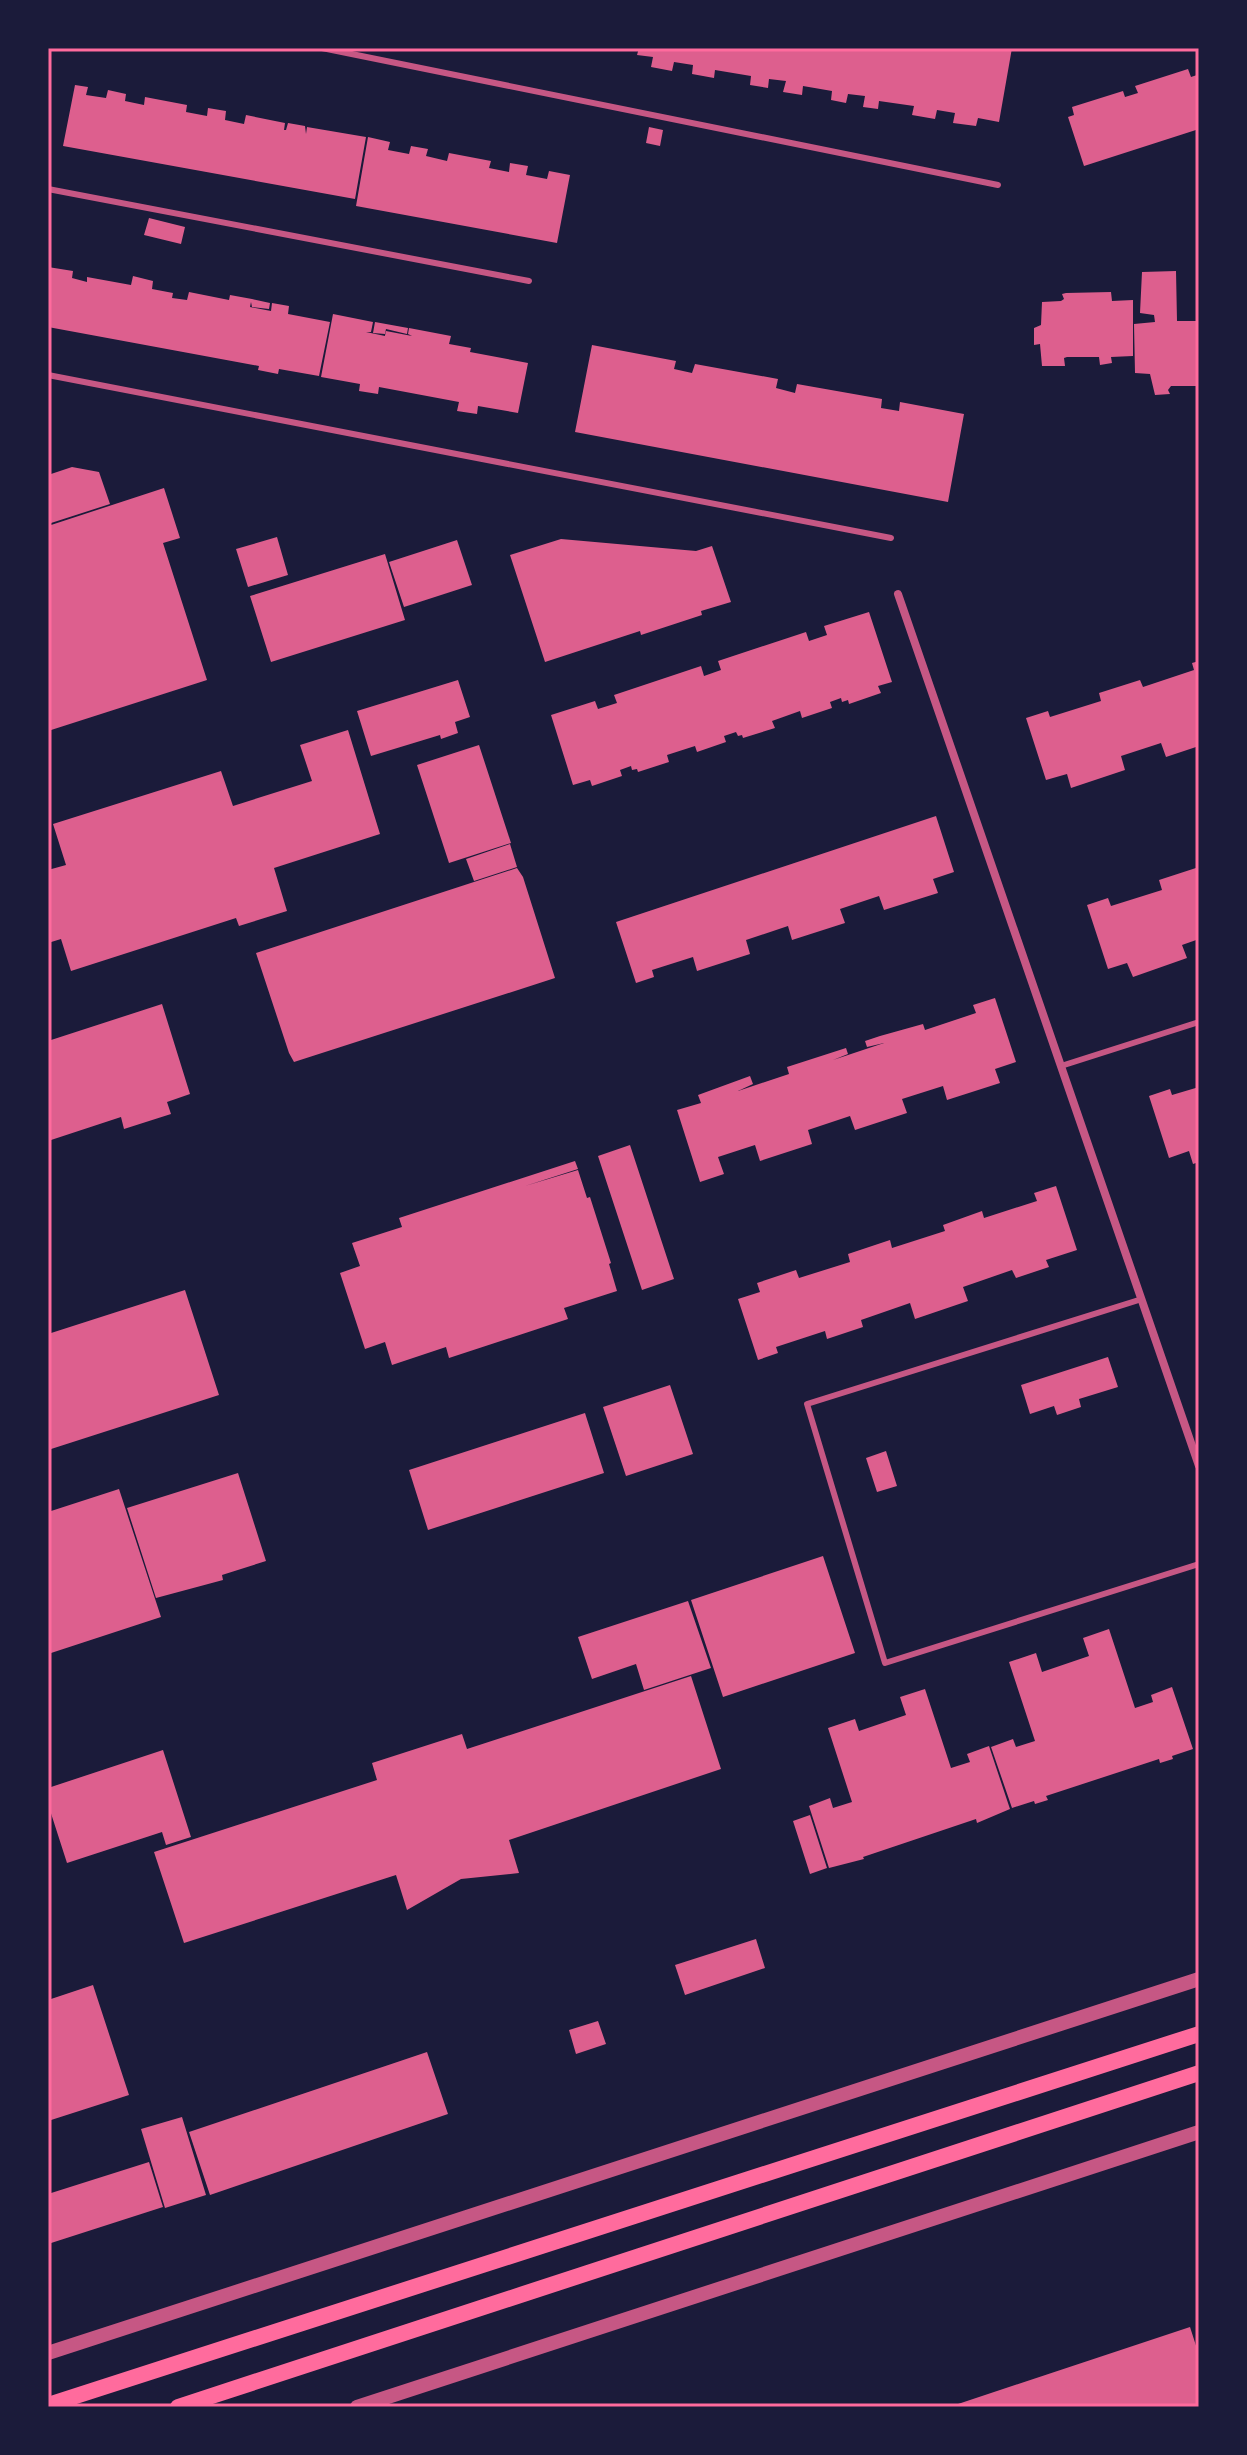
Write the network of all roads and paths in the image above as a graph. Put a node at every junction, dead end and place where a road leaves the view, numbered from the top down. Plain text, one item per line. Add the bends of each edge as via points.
1 (322, 48) edge
2 (998, 185) dead end
3 (48, 189) edge
4 (529, 281) dead end
5 (48, 375) edge
6 (891, 538) dead end
7 (898, 594) dead end
8 (1199, 1022) edge
9 (1061, 1066) junction
10 (1142, 1299) junction
11 (1199, 1466) edge
12 (1199, 1564) edge
13 (1199, 1979) edge
14 (1199, 2034) edge
15 (1199, 2073) edge
16 (1199, 2132) edge
17 (48, 2353) edge
18 (48, 2405) edge
19 (178, 2407) edge
20 (357, 2407) edge

1 - 2 lane
3 - 4 lane
5 - 6 lane
7 - 9 street
8 - 9 lane
9 - 10 street
10 - 11 street
10 - 12 lane via 807,1404 885,1663
13 - 17 street
14 - 18 main road
15 - 19 main road
16 - 20 street

